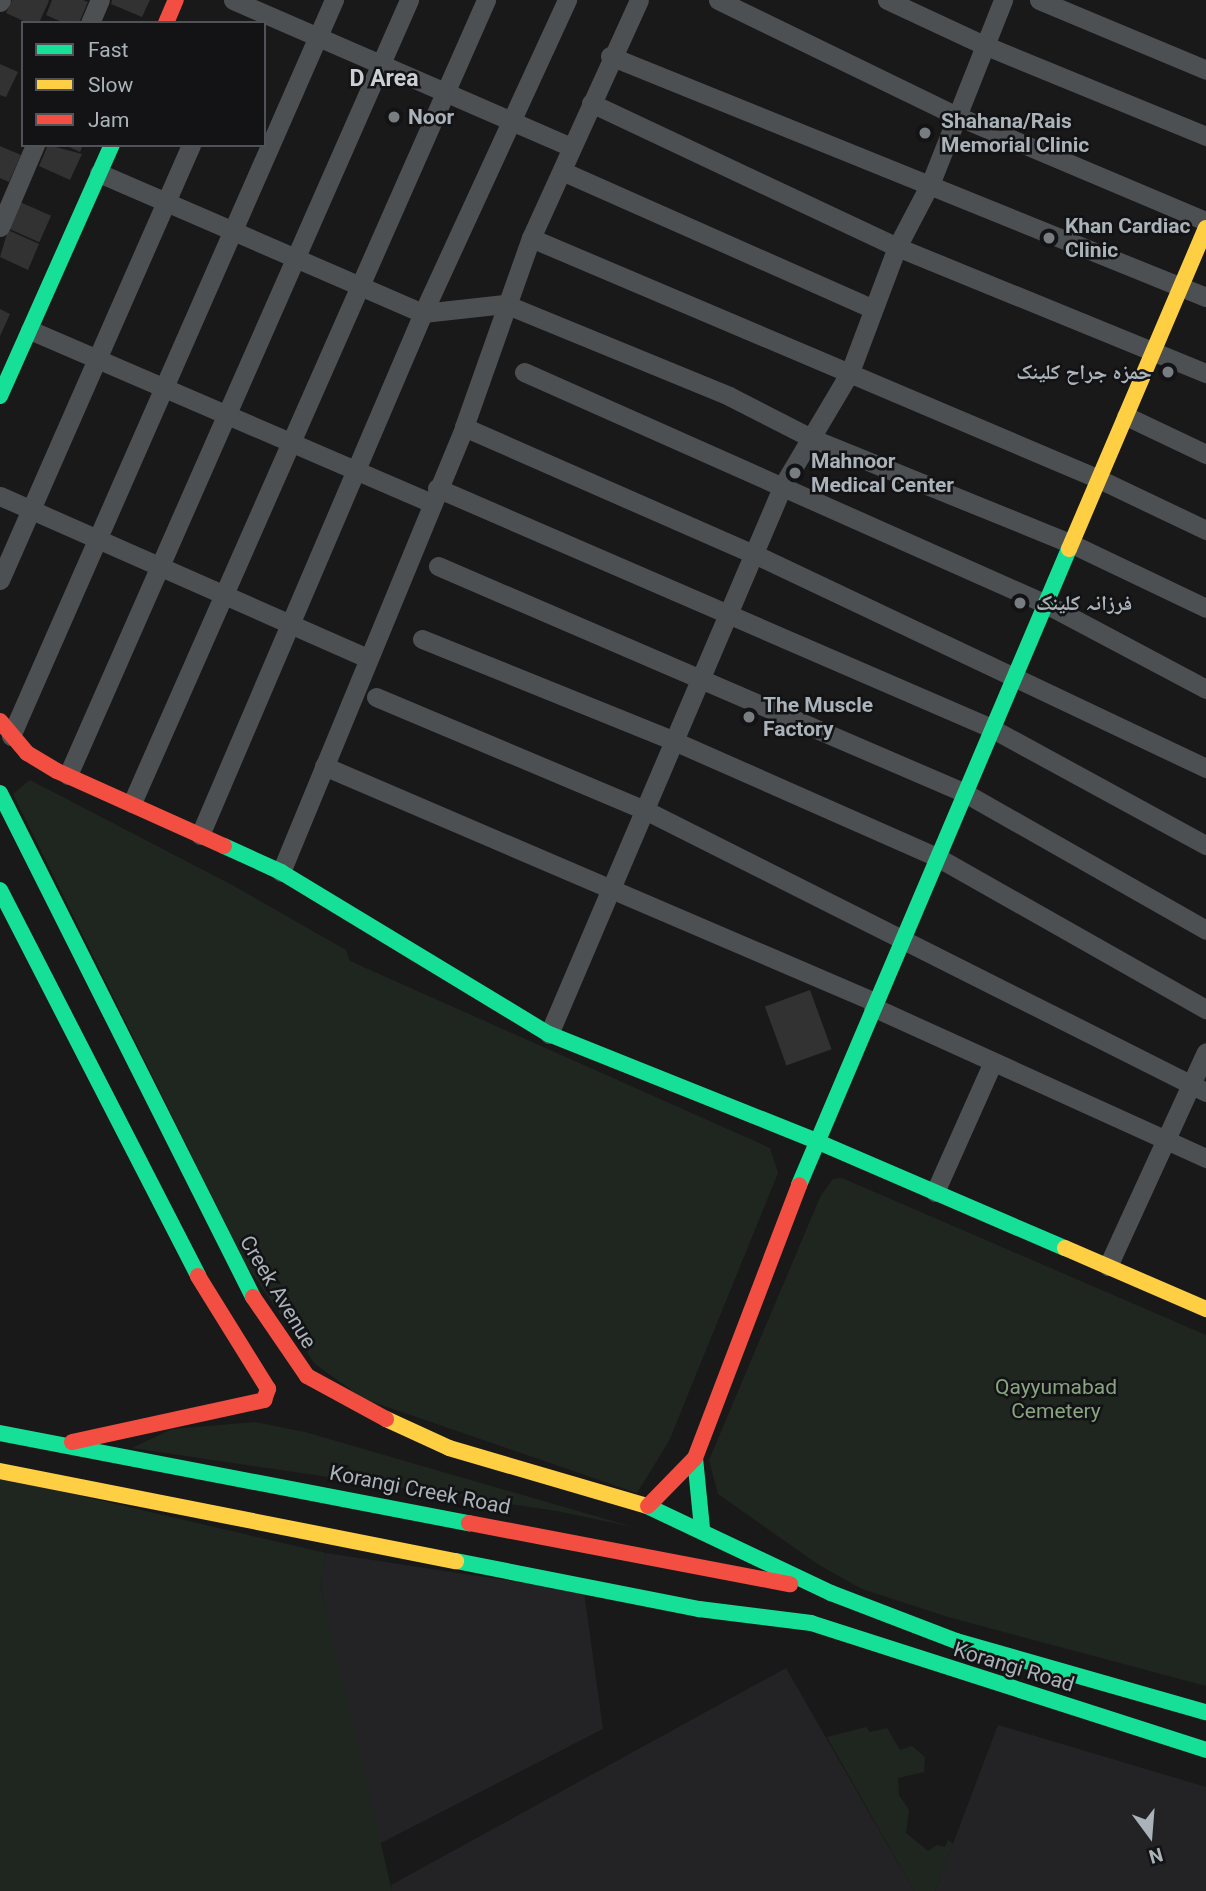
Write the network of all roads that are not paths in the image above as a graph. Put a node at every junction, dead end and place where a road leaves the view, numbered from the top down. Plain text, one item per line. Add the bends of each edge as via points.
1 (100, 0) edge
2 (176, 0) edge
3 (233, 0) edge
4 (334, 0) edge
5 (409, 0) edge
6 (486, 0) edge
7 (567, 0) edge
8 (639, 0) edge
9 (718, 0) edge
10 (887, 0) edge
11 (1003, 0) edge
12 (1039, 0) edge
13 (254, 11) edge
14 (91, 21) edge
15 (167, 21) edge
16 (318, 37) junction
17 (984, 45) junction
18 (610, 56) junction
19 (381, 65) junction
20 (1206, 70) edge
21 (442, 93) junction
22 (591, 103) junction
23 (957, 116) junction
24 (509, 123) junction
25 (1206, 136) edge
26 (34, 147) edge
27 (110, 147) edge
28 (190, 147) edge
29 (571, 147) junction
30 (562, 171) junction
31 (99, 173) junction
32 (931, 182) junction
33 (165, 201) junction
34 (1206, 221) edge
35 (0, 227) edge
36 (1206, 228) edge
37 (235, 232) junction
38 (531, 238) junction
39 (897, 247) junction
40 (297, 258) junction
41 (1182, 285) junction
42 (360, 286) junction
43 (1206, 297) edge
44 (505, 304) junction
45 (873, 309) junction
46 (423, 313) junction
47 (30, 330) junction
48 (1155, 348) junction
49 (99, 359) junction
50 (524, 372) dead end
51 (850, 372) junction
52 (1206, 373) edge
53 (166, 388) junction
54 (0, 396) edge
55 (229, 416) junction
56 (1126, 416) junction
57 (464, 428) junction
58 (811, 438) junction
59 (291, 443) junction
60 (1206, 454) edge
61 (357, 472) junction
62 (1099, 479) junction
63 (783, 485) junction
64 (434, 495) junction
65 (0, 496) edge
66 (32, 510) junction
67 (1206, 530) edge
68 (100, 541) junction
69 (1072, 544) junction
70 (754, 554) junction
71 (438, 566) dead end
72 (162, 568) junction
73 (0, 580) edge
74 (222, 596) junction
75 (1046, 604) junction
76 (1206, 608) edge
77 (729, 611) junction
78 (290, 626) junction
79 (422, 639) dead end
80 (368, 658) junction
81 (1013, 677) junction
82 (700, 679) junction
83 (1206, 690) edge
84 (376, 697) dead end
85 (991, 727) junction
86 (5, 729) edge
87 (674, 741) junction
88 (324, 766) junction
89 (1206, 768) edge
90 (68, 775) junction
91 (0, 793) edge
92 (965, 793) junction
93 (132, 803) junction
94 (645, 810) junction
95 (200, 835) junction
96 (1206, 845) edge
97 (937, 857) junction
98 (281, 872) junction
99 (611, 888) junction
100 (0, 890) edge
101 (1206, 930) edge
102 (904, 938) junction
103 (874, 1005) junction
104 (1206, 1009) edge
105 (549, 1034) junction
106 (1206, 1052) edge
107 (993, 1062) junction
108 (1199, 1089) edge
109 (1167, 1140) junction
110 (816, 1141) junction
111 (1206, 1158) edge
112 (935, 1192) junction
113 (1108, 1266) junction
114 (1206, 1309) edge
115 (0, 1433) edge
116 (61, 1445) junction
117 (695, 1458) junction
118 (0, 1471) edge
119 (648, 1506) junction
120 (702, 1528) junction
121 (831, 1593) junction
122 (1206, 1712) edge
123 (1101, 1715) junction
124 (1206, 1734) edge
125 (1206, 1750) edge

1 - 14 street
2 - 15 main road
3 - 13 street
4 - 16 street
5 - 19 street
6 - 21 street
7 - 24 street
8 - 18 street
9 - 23 street
10 - 17 street
11 - 17 street
12 - 20 street
13 - 16 street
16 - 19 street
16 - 37 street
17 - 23 street
17 - 25 street
18 - 22 street
18 - 32 street
19 - 21 street
19 - 40 street
21 - 24 street
21 - 42 street
22 - 29 street
22 - 39 street
23 - 32 street
23 - 34 street
24 - 29 street
24 - 46 street
26 - 35 street
27 - 31 main road
28 - 33 street
29 - 30 street
30 - 38 street
30 - 45 street
31 - 33 street
31 - 47 main road
32 - 39 street
32 - 41 street
33 - 37 street
33 - 49 street
36 - 41 main road
37 - 40 street
37 - 53 street
38 - 44 street
38 - 51 street
39 - 45 street
39 - 48 street
40 - 42 street
40 - 55 street
41 - 43 street
41 - 48 main road
42 - 46 street
42 - 59 street
44 - 46 street
44 - 57 street
44 - 58 street via 729,396
45 - 51 street
46 - 61 street
47 - 49 street
47 - 54 main road
48 - 52 street
48 - 56 main road
49 - 53 street
49 - 66 street
50 - 63 street
51 - 58 street
51 - 62 street
53 - 55 street
53 - 68 street
55 - 59 street
55 - 72 street
56 - 60 street
56 - 62 main road
57 - 64 street
57 - 70 street
58 - 63 street
58 - 69 street
59 - 61 street
59 - 74 street
61 - 64 street
61 - 78 street
62 - 67 street
62 - 69 main road
63 - 70 street
63 - 75 street
64 - 77 street
64 - 80 street
65 - 66 street
66 - 68 street
66 - 73 street
68 - 72 street
68 - 86 street
69 - 75 main road
69 - 76 street
70 - 77 street
70 - 81 street
71 - 82 street
72 - 74 street
72 - 90 street
74 - 78 street
74 - 93 street
75 - 81 main road
75 - 83 street
77 - 82 street
77 - 85 street
78 - 80 street
78 - 95 street
79 - 87 street
80 - 88 street
81 - 85 main road
81 - 89 street
82 - 87 street
82 - 92 street
84 - 94 street
85 - 92 main road
85 - 96 street
86 - 90 main road via 27,752
87 - 94 street
87 - 97 street
88 - 98 street
88 - 99 street
90 - 93 main road
91 - 119 main road, Creek Avenue via 204,1206 258,1307 299,1368 325,1390 449,1448
92 - 97 main road
92 - 101 street
93 - 95 main road
94 - 99 street
94 - 102 street
95 - 98 main road
97 - 102 main road
97 - 104 street
98 - 105 main road
99 - 103 street
99 - 105 street
100 - 116 main road via 194,1269 268,1389 256,1403 197,1412
102 - 103 main road
102 - 108 street
103 - 107 street
103 - 110 main road
105 - 110 main road
106 - 108 street
107 - 109 street
107 - 112 street
108 - 109 street
109 - 111 street
109 - 113 street
110 - 112 main road
110 - 117 main road
112 - 113 main road
113 - 114 main road
115 - 116 main road, Korangi Creek Road
116 - 121 main road, Korangi Creek Road via 613,1547
117 - 119 main road
117 - 120 main road
118 - 123 main road, Korangi Road via 699,1609 811,1623
119 - 120 main road, Creek Avenue
120 - 121 main road, Creek Avenue
121 - 122 main road, Korangi Road via 956,1641
123 - 124 main road
123 - 125 main road, Korangi Road

